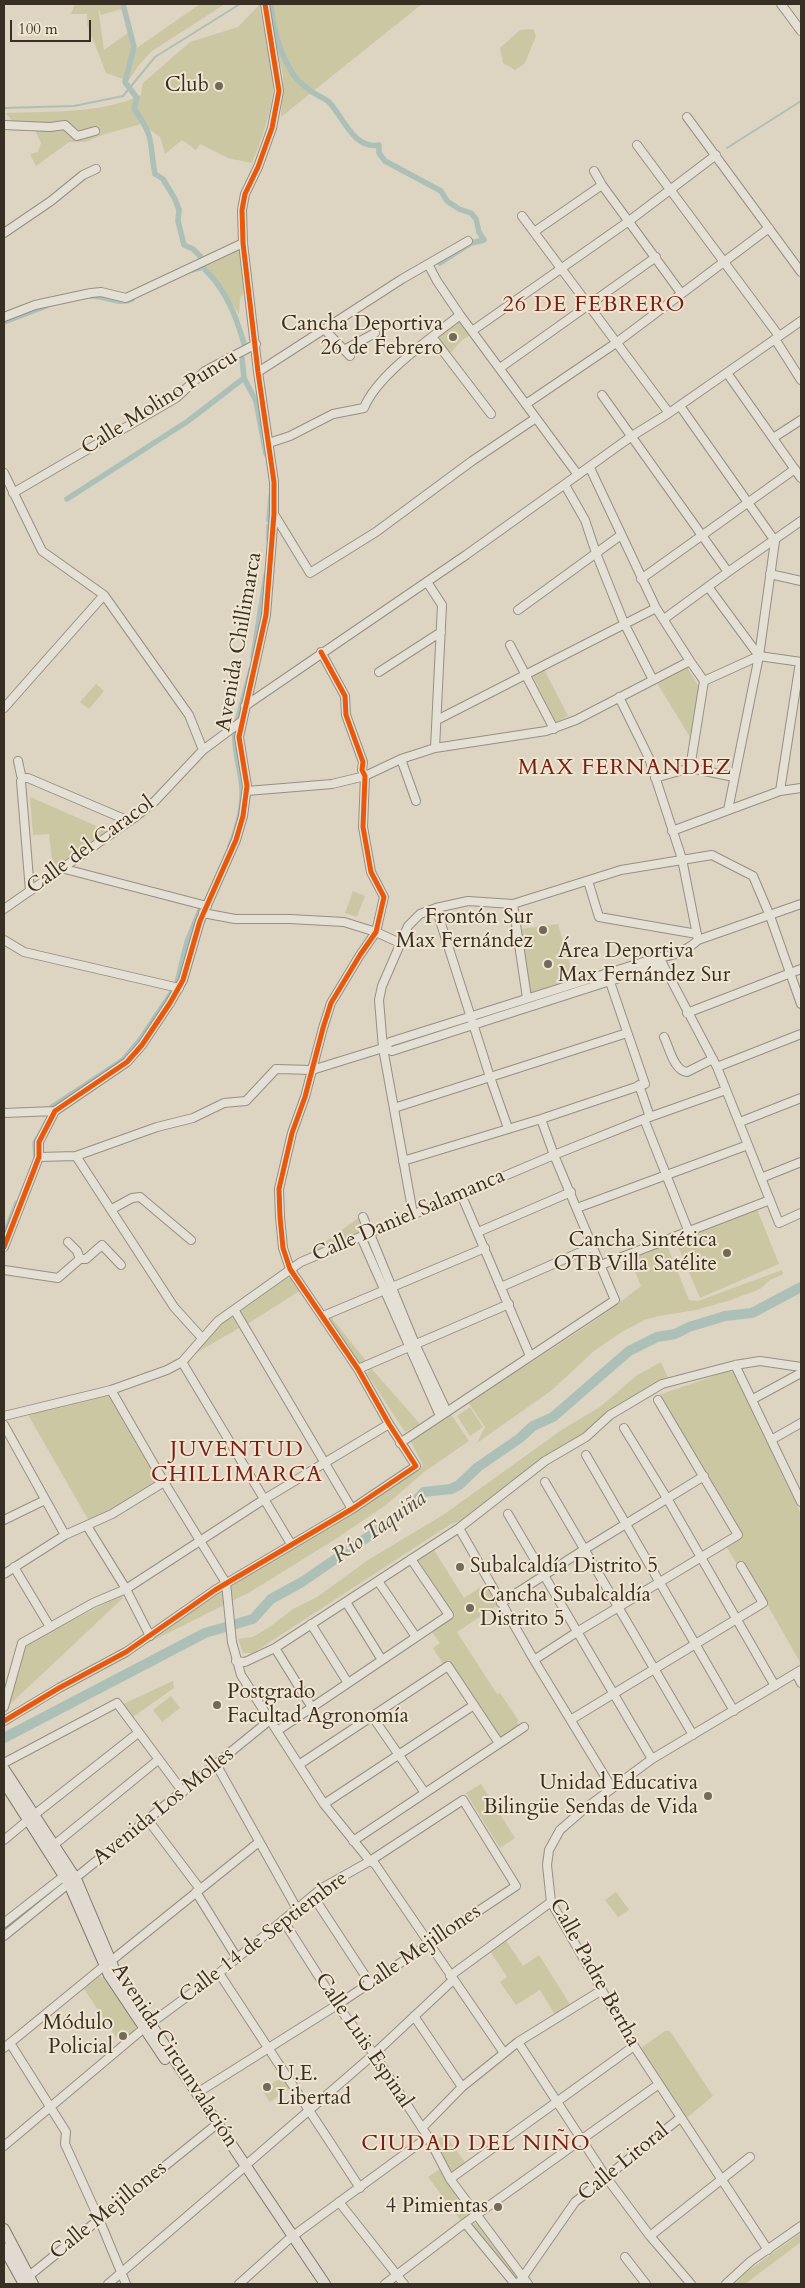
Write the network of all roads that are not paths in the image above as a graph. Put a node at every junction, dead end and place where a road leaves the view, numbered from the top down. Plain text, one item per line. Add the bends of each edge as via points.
1 (265, 4) edge
2 (782, 4) edge
3 (801, 31) edge
4 (687, 117) dead end
5 (4, 125) edge
6 (95, 132) dead end
7 (636, 145) dead end
8 (716, 155) junction
9 (96, 169) dead end
10 (594, 171) dead end
11 (602, 185) junction
12 (671, 191) junction
13 (522, 216) dead end
14 (629, 222) junction
15 (769, 228) junction
16 (534, 232) junction
17 (4, 234) edge
18 (468, 241) dead end
19 (244, 243) junction
20 (656, 258) junction
21 (724, 261) junction
22 (428, 264) junction
23 (561, 269) junction
24 (801, 272) edge
25 (681, 293) junction
26 (588, 306) junction
27 (460, 315) junction
28 (4, 317) edge
29 (801, 321) edge
30 (324, 329) junction
31 (472, 331) junction
32 (375, 333) dead end
33 (433, 338) junction
34 (777, 338) junction
35 (616, 343) junction
36 (256, 344) junction
37 (500, 368) junction
38 (258, 372) junction
39 (727, 373) junction
40 (801, 380) edge
41 (602, 395) dead end
42 (526, 404) junction
43 (680, 406) junction
44 (669, 413) junction
45 (491, 414) dead end
46 (536, 418) junction
47 (801, 420) edge
48 (632, 436) junction
49 (773, 438) junction
50 (269, 444) junction
51 (590, 468) junction
52 (795, 469) junction
53 (4, 473) edge
54 (578, 476) junction
55 (801, 478) edge
56 (565, 485) junction
57 (13, 493) junction
58 (748, 504) junction
59 (274, 514) junction
60 (801, 522) edge
61 (621, 535) junction
62 (703, 536) junction
63 (775, 541) junction
64 (596, 553) junction
65 (728, 572) junction
66 (770, 574) junction
67 (641, 579) junction
68 (801, 581) edge
69 (427, 582) junction
70 (708, 588) junction
71 (104, 595) junction
72 (656, 608) junction
73 (518, 610) dead end
74 (664, 619) junction
75 (624, 624) junction
76 (441, 632) junction
77 (510, 645) dead end
78 (321, 652) junction
79 (758, 656) junction
80 (690, 662) junction
81 (801, 662) edge
82 (379, 672) dead end
83 (526, 674) junction
84 (653, 680) junction
85 (704, 682) junction
86 (619, 697) junction
87 (245, 706) junction
88 (4, 708) edge
89 (437, 720) junction
90 (242, 721) junction
91 (554, 729) junction
92 (435, 748) junction
93 (203, 750) junction
94 (400, 758) junction
95 (18, 761) dead end
96 (690, 768) junction
97 (365, 776) junction
98 (734, 777) junction
99 (23, 778) junction
100 (655, 778) junction
101 (800, 786) edge
102 (247, 791) junction
103 (780, 791) junction
104 (416, 802) dead end
105 (728, 810) junction
106 (129, 821) junction
107 (672, 831) junction
108 (682, 859) junction
109 (61, 868) junction
110 (588, 881) junction
111 (30, 890) junction
112 (513, 904) junction
113 (801, 904) edge
114 (4, 908) edge
115 (436, 908) junction
116 (205, 910) junction
117 (770, 916) junction
118 (376, 932) junction
119 (698, 937) junction
120 (4, 940) edge
121 (400, 943) junction
122 (661, 960) junction
123 (801, 970) edge
124 (791, 973) junction
125 (604, 974) junction
126 (610, 982) junction
127 (179, 988) junction
128 (527, 998) junction
129 (801, 1004) edge
130 (688, 1013) junction
131 (472, 1021) junction
132 (627, 1033) junction
133 (801, 1034) edge
134 (664, 1037) dead end
135 (383, 1048) junction
136 (713, 1059) junction
137 (717, 1067) junction
138 (312, 1070) junction
139 (490, 1077) junction
140 (639, 1085) junction
141 (726, 1090) junction
142 (801, 1098) edge
143 (394, 1108) junction
144 (55, 1111) junction
145 (4, 1113) edge
146 (541, 1118) junction
147 (647, 1118) junction
148 (740, 1122) junction
149 (508, 1128) junction
150 (748, 1145) junction
151 (554, 1154) junction
152 (76, 1156) junction
153 (39, 1158) junction
154 (403, 1161) junction
155 (801, 1162) edge
156 (665, 1174) junction
157 (761, 1178) junction
158 (571, 1192) junction
159 (461, 1194) junction
160 (770, 1200) junction
161 (577, 1208) junction
162 (112, 1210) junction
163 (801, 1213) edge
164 (414, 1214) junction
165 (363, 1217) dead end
166 (688, 1230) junction
167 (478, 1232) junction
168 (370, 1233) junction
169 (362, 1237) junction
170 (191, 1240) dead end
171 (68, 1242) dead end
172 (4, 1247) edge
173 (592, 1247) junction
174 (485, 1248) junction
175 (80, 1259) junction
176 (121, 1265) dead end
177 (601, 1265) junction
178 (290, 1269) junction
179 (4, 1270) edge
180 (502, 1287) junction
181 (388, 1289) junction
182 (509, 1304) junction
183 (235, 1311) junction
184 (323, 1316) junction
185 (202, 1338) junction
186 (412, 1346) junction
187 (530, 1356) junction
188 (182, 1362) junction
189 (735, 1365) junction
190 (801, 1367) edge
191 (358, 1368) junction
192 (801, 1373) edge
193 (111, 1390) junction
194 (753, 1399) junction
195 (658, 1400) dead end
196 (443, 1414) junction
197 (4, 1416) edge
198 (801, 1423) edge
199 (389, 1424) junction
200 (4, 1425) edge
201 (624, 1428) dead end
202 (772, 1440) junction
203 (400, 1443) junction
204 (586, 1455) dead end
205 (324, 1464) junction
206 (704, 1476) junction
207 (164, 1482) junction
208 (546, 1482) dead end
209 (45, 1500) junction
210 (264, 1500) junction
211 (668, 1500) junction
212 (801, 1502) edge
213 (352, 1508) junction
214 (508, 1514) dead end
215 (4, 1520) edge
216 (627, 1524) junction
217 (88, 1526) junction
218 (459, 1528) junction
219 (65, 1535) junction
220 (200, 1542) junction
221 (291, 1544) junction
222 (585, 1549) junction
223 (700, 1558) junction
224 (411, 1559) junction
225 (741, 1566) dead end
226 (14, 1567) junction
227 (4, 1574) edge
228 (544, 1575) junction
229 (378, 1581) junction
230 (659, 1582) junction
231 (226, 1583) junction
232 (126, 1589) junction
233 (346, 1602) junction
234 (501, 1603) junction
235 (617, 1608) junction
236 (736, 1619) junction
237 (311, 1624) junction
238 (50, 1627) junction
239 (577, 1632) junction
240 (150, 1636) junction
241 (416, 1637) junction
242 (695, 1644) junction
243 (275, 1648) junction
244 (382, 1660) junction
245 (534, 1660) junction
246 (236, 1661) junction
247 (654, 1669) junction
248 (799, 1672) edge
249 (348, 1683) junction
250 (801, 1683) edge
251 (775, 1686) junction
252 (614, 1694) junction
253 (474, 1704) junction
254 (312, 1706) junction
255 (4, 1707) edge
256 (734, 1711) junction
257 (372, 1716) junction
258 (572, 1719) junction
259 (270, 1720) junction
260 (4, 1721) edge
261 (524, 1728) dead end
262 (277, 1731) junction
263 (138, 1733) junction
264 (693, 1735) junction
265 (499, 1743) junction
266 (399, 1754) junction
267 (652, 1759) junction
268 (158, 1760) junction
269 (4, 1763) edge
270 (216, 1764) junction
271 (300, 1764) junction
272 (4, 1770) edge
273 (4, 1782) edge
274 (612, 1788) junction
275 (183, 1792) junction
276 (425, 1792) junction
277 (324, 1804) junction
278 (31, 1817) junction
279 (148, 1820) junction
280 (4, 1840) edge
281 (353, 1840) junction
282 (259, 1842) junction
283 (54, 1845) junction
284 (370, 1861) junction
285 (72, 1877) junction
286 (516, 1886) joint
287 (198, 1891) junction
288 (313, 1896) junction
289 (551, 1902) junction
290 (296, 1909) junction
291 (283, 1920) junction
292 (4, 1924) edge
293 (4, 1936) edge
294 (428, 1943) junction
295 (237, 1958) junction
296 (108, 1964) junction
297 (219, 1973) junction
298 (452, 1978) junction
299 (370, 1983) junction
300 (602, 1990) junction
301 (337, 2005) junction
302 (414, 2016) junction
303 (146, 2026) junction
304 (518, 2042) junction
305 (7, 2046) edge
306 (634, 2046) junction
307 (268, 2048) junction
308 (504, 2053) junction
309 (374, 2054) junction
310 (659, 2084) junction
311 (462, 2087) junction
312 (197, 2094) junction
313 (556, 2102) junction
314 (51, 2107) junction
315 (310, 2110) junction
316 (680, 2118) junction
317 (212, 2128) junction
318 (422, 2128) junction
319 (428, 2137) junction
320 (581, 2139) junction
321 (4, 2146) edge
322 (750, 2157) dead end
323 (243, 2167) junction
324 (606, 2177) junction
325 (450, 2179) junction
326 (721, 2180) junction
327 (360, 2188) junction
328 (339, 2202) junction
329 (476, 2216) junction
330 (99, 2219) junction
331 (465, 2223) junction
332 (801, 2226) edge
333 (4, 2229) edge
334 (650, 2236) junction
335 (291, 2238) junction
336 (4, 2248) edge
337 (768, 2250) junction
338 (625, 2257) dead end
339 (120, 2274) junction
340 (397, 2275) junction
341 (29, 2281) edge
342 (521, 2283) edge
343 (643, 2283) edge
344 (108, 2284) edge
345 (126, 2284) edge
346 (239, 2284) edge
347 (318, 2284) edge
348 (325, 2284) edge
349 (385, 2284) edge
350 (404, 2284) edge
351 (691, 2284) edge
352 (726, 2284) edge

1 - 19 street, Avenida Chillimarca via 279,91 272,128 245,194 242,210
2 - 3 street
4 - 8 street
5 - 6 street via 66,125 77,136
7 - 12 street
8 - 12 street
8 - 15 street
9 - 17 street via 83,175
10 - 11 street
11 - 14 street
11 - 16 street
12 - 14 street
12 - 21 street
13 - 16 street
14 - 20 street
14 - 23 street
15 - 21 street
15 - 24 street
16 - 23 street
18 - 22 street
19 - 28 street via 126,298 91,293 35,305
19 - 36 street, Avenida Chillimarca
20 - 25 street
20 - 26 street
21 - 25 street
21 - 34 street
22 - 27 street
22 - 30 street
23 - 26 street
23 - 31 street
25 - 35 street
26 - 35 street
26 - 37 street
27 - 31 street
27 - 33 street
29 - 34 street
30 - 32 street via 347,353
30 - 38 street
31 - 37 street
33 - 45 street
33 - 50 street via 399,364 372,393 364,408 333,414
34 - 39 street
34 - 40 street
35 - 42 street
35 - 44 street
36 - 38 street, Avenida Chillimarca
36 - 57 street, Calle Molino Puncu via 205,371 176,398
37 - 42 street
38 - 50 street, Avenida Chillimarca
39 - 43 street
39 - 49 street
41 - 48 street
42 - 46 street
43 - 44 street
43 - 58 street
44 - 48 street
46 - 54 street
46 - 59 street via 376,532 310,573
47 - 49 street
48 - 51 street
48 - 62 street
49 - 52 street
50 - 59 street, Avenida Chillimarca
51 - 54 street
51 - 61 street
52 - 55 street
52 - 58 street
53 - 57 street
54 - 56 street
56 - 64 street via 585,520
56 - 69 street
57 - 71 street via 42,551
58 - 62 street
58 - 63 street
59 - 87 street, Avenida Chillimarca via 266,615
60 - 63 street
61 - 64 street
61 - 67 street
62 - 65 street
62 - 67 street
63 - 65 street
63 - 66 street
64 - 73 street
64 - 75 street
65 - 70 street
66 - 68 street
66 - 79 street
67 - 72 street
69 - 76 street via 442,605
69 - 78 street
70 - 74 street
70 - 79 street
71 - 88 street
71 - 93 street via 189,715
72 - 74 street
72 - 75 street
74 - 80 street
75 - 83 street
75 - 84 street
76 - 82 street
76 - 89 street
77 - 83 street
78 - 87 street
78 - 97 street via 345,696 346,715
79 - 81 street
79 - 85 street
79 - 98 street
80 - 84 street
80 - 85 street
81 - 103 street
83 - 89 street
83 - 91 street
84 - 86 street
85 - 96 street
86 - 91 street
86 - 100 street via 649,758
87 - 90 street, Avenida Chillimarca
89 - 92 street
90 - 93 street, Calle del Caracol
90 - 102 street, Avenida Chillimarca via 240,746
91 - 92 street
92 - 94 street
93 - 106 street, Calle del Caracol via 155,801
94 - 97 street
94 - 104 street
95 - 99 street
96 - 98 street
96 - 100 street
97 - 102 street via 332,784
97 - 118 street via 363,827 371,872 384,897
98 - 105 street
99 - 106 street
99 - 111 street
100 - 107 street
101 - 103 street
102 - 116 street, Avenida Chillimarca via 236,840
103 - 105 street
105 - 107 street
106 - 109 street, Calle del Caracol
107 - 108 street
108 - 110 street via 621,870
108 - 117 street via 712,855 753,876
108 - 119 street
109 - 111 street, Calle del Caracol
109 - 116 street
110 - 112 street
110 - 119 street via 599,917
111 - 114 street, Calle del Caracol
112 - 115 street via 468,901
112 - 128 street
113 - 117 street
115 - 121 street via 420,914 408,926
115 - 131 street
116 - 118 street via 234,919 290,918 344,922
116 - 127 street, Avenida Chillimarca
117 - 119 street
117 - 124 street
118 - 121 street
118 - 138 street via 331,1003
119 - 122 street via 694,945
120 - 127 street via 24,952
121 - 135 street via 379,1000
122 - 125 street
122 - 126 street
122 - 130 street
123 - 124 street
124 - 129 street
124 - 130 street
125 - 126 street
125 - 128 street
126 - 131 street
126 - 132 street
127 - 144 street, Avenida Chillimarca via 127,1062
128 - 131 street
130 - 136 street
131 - 135 street via 390,1042
131 - 139 street
132 - 139 street
132 - 140 street via 644,1084
133 - 137 street
134 - 136 street via 683,1072
135 - 138 street
135 - 143 street
136 - 137 street
137 - 141 street
138 - 152 street via 276,1069 246,1101 224,1103 193,1118 157,1127
138 - 178 street via 292,1133 280,1189 283,1248
139 - 143 street
139 - 149 street
140 - 146 street
140 - 147 street
141 - 147 street, Calle Daniel Salamanca
141 - 148 street
142 - 148 street
143 - 154 street
144 - 145 street
144 - 153 street, Avenida Chillimarca via 40,1142
146 - 149 street
146 - 151 street
147 - 151 street, Calle Daniel Salamanca
147 - 156 street
148 - 150 street
149 - 154 street
150 - 156 street
150 - 157 street
151 - 158 street
151 - 159 street, Calle Daniel Salamanca
152 - 153 street
152 - 162 street
153 - 172 street, Avenida Chillimarca
154 - 164 street
155 - 157 street
156 - 161 street
156 - 166 street
157 - 160 street
158 - 161 street
158 - 167 street
159 - 164 street, Calle Daniel Salamanca
159 - 167 street
160 - 163 street via 779,1223
160 - 166 street
161 - 173 street
162 - 170 street via 140,1197
162 - 185 street via 174,1307
164 - 168 street, Calle Daniel Salamanca
165 - 168 street
166 - 177 street
167 - 174 street
168 - 169 street, Calle Daniel Salamanca
168 - 181 street
169 - 178 street, Calle Daniel Salamanca
169 - 181 street
171 - 175 street
173 - 177 street
173 - 180 street
174 - 180 street
174 - 181 street
175 - 176 street via 86,1259 102,1245
175 - 179 street via 58,1278
177 - 187 street via 616,1300
178 - 183 street, Calle Daniel Salamanca
178 - 184 street
180 - 182 street
181 - 184 street
181 - 186 street
182 - 186 street
182 - 187 street
183 - 185 street, Calle Daniel Salamanca via 218,1321
183 - 205 street
184 - 191 street
185 - 188 street, Calle Daniel Salamanca
186 - 191 street
186 - 196 street
187 - 196 street
188 - 193 street, Calle Daniel Salamanca
188 - 210 street
189 - 190 street via 760,1361
189 - 194 street
189 - 218 street via 662,1384 647,1392 610,1415 586,1437 545,1460
191 - 199 street
192 - 194 street
193 - 197 street, Calle Daniel Salamanca
193 - 207 street
194 - 202 street
195 - 206 street
196 - 203 street
198 - 202 street
199 - 203 street
199 - 205 street
200 - 209 street
201 - 211 street
202 - 212 street
203 - 213 street via 416,1466
204 - 216 street
205 - 210 street
205 - 213 street
206 - 211 street
206 - 223 street via 738,1534
207 - 217 street
207 - 220 street
208 - 222 street
209 - 215 street
209 - 219 street
210 - 220 street
210 - 221 street
211 - 216 street
211 - 223 street
213 - 221 street
214 - 228 street
216 - 222 street
216 - 230 street
217 - 219 street
217 - 232 street
218 - 224 street
218 - 234 street
219 - 226 street
220 - 231 street
220 - 232 street
221 - 231 street
222 - 228 street
222 - 235 street
223 - 230 street
223 - 236 street
224 - 229 street
224 - 241 street via 450,1615
225 - 236 street via 763,1603
226 - 227 street
226 - 238 street
228 - 234 street
228 - 239 street
229 - 233 street
229 - 241 street
230 - 235 street
230 - 242 street
231 - 240 street
231 - 246 street
232 - 238 street
232 - 240 street
233 - 237 street
233 - 244 street
234 - 245 street
235 - 239 street
235 - 247 street
236 - 242 street
236 - 251 street
237 - 243 street
237 - 249 street
238 - 255 street via 22,1643
239 - 245 street
239 - 252 street
240 - 260 street
241 - 244 street
242 - 247 street
242 - 256 street
243 - 246 street via 245,1662
243 - 254 street
244 - 249 street
245 - 258 street
246 - 259 street via 241,1675
247 - 252 street
247 - 264 street
248 - 250 street
248 - 251 street, Calle Padre Bertha
249 - 254 street
251 - 256 street, Calle Padre Bertha
252 - 258 street
252 - 267 street
253 - 257 street via 448,1666
253 - 265 street
253 - 266 street
254 - 262 street
256 - 264 street, Calle Padre Bertha
257 - 266 street
257 - 271 street
258 - 274 street
259 - 262 street
259 - 270 street, Avenida Los Molles
261 - 265 street
262 - 271 street
263 - 268 street
263 - 269 street via 117,1703
263 - 278 street
264 - 267 street, Calle Padre Bertha
265 - 276 street
266 - 276 street
266 - 277 street
267 - 274 street, Calle Padre Bertha
268 - 275 street
268 - 283 street
270 - 275 street, Avenida Los Molles
270 - 282 street
271 - 277 street
272 - 278 main road, Avenida Circunvalación
273 - 278 main road, Avenida Circunvalación
274 - 289 street, Calle Padre Bertha via 569,1822 555,1838 547,1865
275 - 279 street, Avenida Los Molles
276 - 281 street
277 - 281 street
278 - 280 street
278 - 283 main road, Avenida Circunvalación
278 - 285 main road, Avenida Circunvalación
279 - 285 street, Avenida Los Molles
279 - 287 street
281 - 284 street
282 - 287 street
282 - 290 street
283 - 285 main road, Avenida Circunvalación
284 - 286 street, Calle 14 de Septiembre via 463,1800
284 - 288 street, Calle 14 de Septiembre
284 - 294 street
285 - 292 street, Avenida Los Molles
285 - 293 street, Avenida Los Molles
285 - 296 main road, Avenida Circunvalación
286 - 294 street, Calle Mejillones
287 - 295 street
287 - 296 street
288 - 290 street, Calle 14 de Septiembre
288 - 299 street
289 - 298 street
289 - 300 street, Calle Padre Bertha
290 - 291 street, Calle 14 de Septiembre
291 - 295 street, Calle 14 de Septiembre
291 - 301 street, Calle Luis Espinal
294 - 298 street
294 - 299 street, Calle Mejillones
295 - 297 street, Calle 14 de Septiembre
296 - 303 main road, Avenida Circunvalación
296 - 305 street
297 - 303 street, Calle 14 de Septiembre
297 - 307 street
298 - 302 street
298 - 308 street
299 - 301 street, Calle Mejillones
300 - 304 street
300 - 306 street, Calle Padre Bertha
301 - 307 street, Calle Mejillones
301 - 309 street, Calle Luis Espinal
302 - 309 street
302 - 311 street
303 - 312 main road, Avenida Circunvalación
303 - 314 street, Calle 14 de Septiembre
303 - 317 main road, Avenida Circunvalación
304 - 308 street
304 - 313 street
305 - 314 street
306 - 310 street, Calle Padre Bertha
306 - 313 street
307 - 312 street, Calle Mejillones
307 - 315 street
308 - 311 street
309 - 315 street
309 - 318 street, Calle Luis Espinal
310 - 316 street, Calle Padre Bertha
310 - 320 street
311 - 318 street
312 - 323 main road, Avenida Circunvalación
313 - 320 street
313 - 325 street
314 - 321 street, Calle 14 de Septiembre
314 - 330 street via 66,2132 65,2144
315 - 323 street
315 - 327 street
316 - 324 street, Calle Litoral
316 - 326 street, Calle Padre Bertha
317 - 323 main road, Avenida Circunvalación
317 - 330 street, Calle Mejillones
318 - 319 street, Calle Luis Espinal
319 - 325 street, Calle Luis Espinal
319 - 327 street
320 - 324 street
320 - 329 street
322 - 326 street
323 - 335 main road, Avenida Circunvalación
323 - 339 street
324 - 334 street
324 - 342 street, Calle Litoral via 575,2202
325 - 329 street, Calle Luis Espinal
326 - 334 street
326 - 337 street, Calle Padre Bertha
327 - 328 street
328 - 335 street
328 - 340 street
329 - 331 street
329 - 342 street, Calle Luis Espinal
330 - 339 street
330 - 341 street, Calle Mejillones
331 - 340 street
331 - 342 street
332 - 337 street
333 - 341 main road
334 - 351 street
335 - 346 street
335 - 347 main road, Avenida Circunvalación
335 - 348 main road, Avenida Circunvalación
336 - 341 main road
337 - 352 street
338 - 343 street
339 - 344 street
339 - 345 street
340 - 349 street
340 - 350 street

